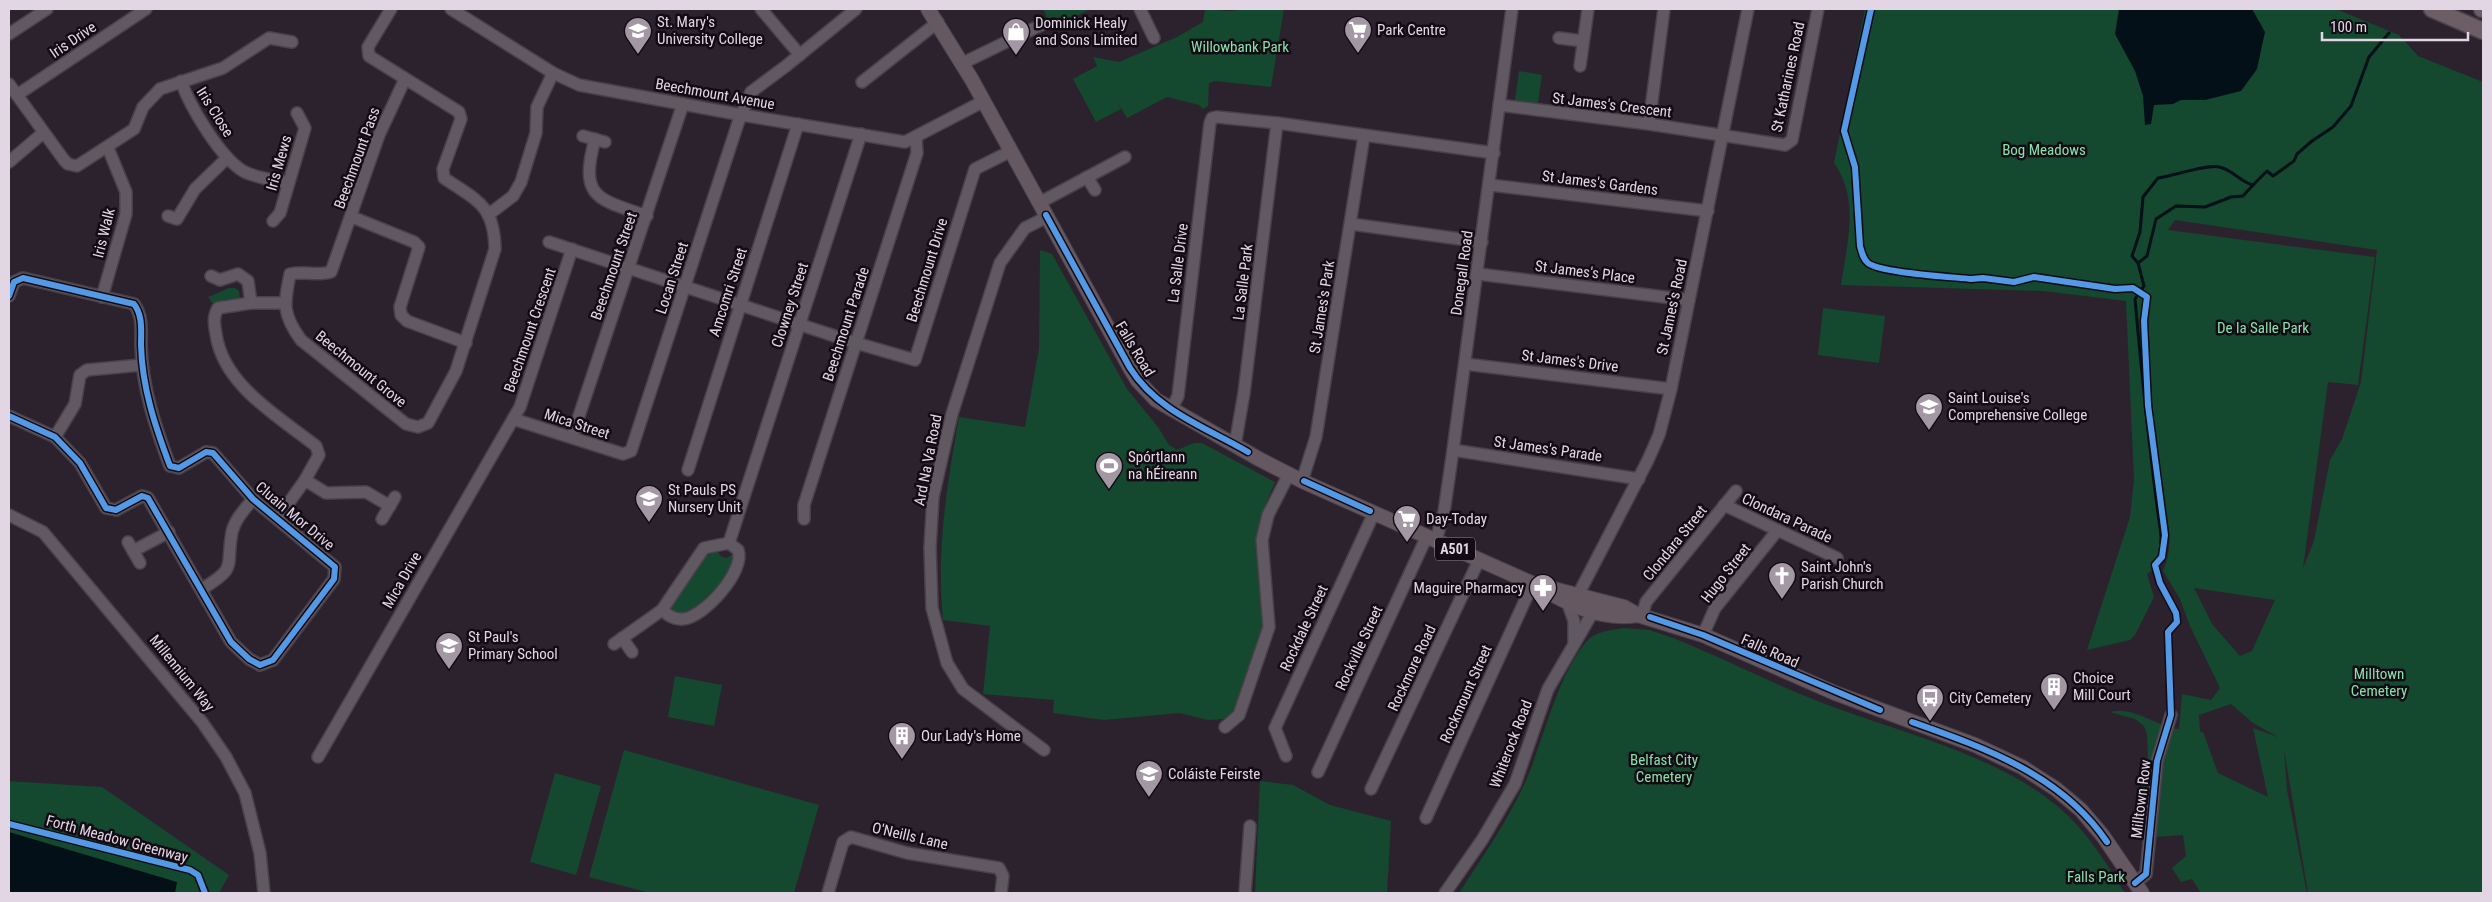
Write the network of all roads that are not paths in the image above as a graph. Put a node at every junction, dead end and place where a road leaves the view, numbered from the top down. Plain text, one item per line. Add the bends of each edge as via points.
1 (47, 9) edge
2 (146, 9) edge
3 (391, 9) edge
4 (451, 9) edge
5 (760, 9) edge
6 (856, 9) edge
7 (1140, 9) edge
8 (1512, 9) edge
9 (1588, 9) edge
10 (1664, 9) edge
11 (1748, 9) edge
12 (1818, 9) edge
13 (2432, 9) edge
14 (934, 13) edge
15 (1041, 25) dead end
16 (2483, 31) edge
17 (9, 34) edge
18 (1154, 38) dead end
19 (1559, 38) dead end
20 (292, 42) dead end
21 (1583, 42) junction
22 (800, 55) junction
23 (963, 63) junction
24 (1580, 66) dead end
25 (553, 73) junction
26 (405, 79) junction
27 (181, 81) junction
28 (862, 82) dead end
29 (12, 90) edge
30 (984, 101) junction
31 (683, 104) junction
32 (1499, 105) junction
33 (297, 113) dead end
34 (742, 115) junction
35 (1277, 123) junction
36 (798, 124) junction
37 (1649, 124) junction
38 (42, 133) junction
39 (861, 134) junction
40 (583, 136) dead end
41 (1364, 136) junction
42 (1722, 136) junction
43 (916, 137) junction
44 (108, 148) junction
45 (1011, 151) junction
46 (1494, 153) junction
47 (1125, 157) dead end
48 (227, 158) junction
49 (9, 162) edge
50 (1087, 177) junction
51 (288, 183) junction
52 (1490, 185) junction
53 (1095, 190) dead end
54 (1039, 203) junction
55 (1708, 211) junction
56 (488, 215) junction
57 (168, 216) dead end
58 (647, 216) junction
59 (352, 217) junction
60 (1047, 217) junction
61 (273, 221) dead end
62 (1351, 224) junction
63 (549, 242) dead end
64 (1482, 242) junction
65 (572, 249) junction
66 (629, 268) junction
67 (1478, 274) junction
68 (211, 276) dead end
69 (685, 286) junction
70 (9, 296) edge
71 (102, 297) junction
72 (1689, 300) junction
73 (251, 303) junction
74 (284, 303) junction
75 (740, 304) junction
76 (800, 324) junction
77 (466, 343) junction
78 (856, 343) junction
79 (1465, 364) junction
80 (141, 365) junction
81 (1671, 389) junction
82 (1171, 410) junction
83 (9, 416) edge
84 (513, 419) junction
85 (55, 437) junction
86 (572, 437) junction
87 (1235, 445) junction
88 (1453, 450) junction
89 (631, 451) joint
90 (688, 470) dead end
91 (1296, 477) junction
92 (1639, 478) junction
93 (305, 480) junction
94 (1736, 491) dead end
95 (253, 499) junction
96 (1724, 506) junction
97 (1374, 513) junction
98 (9, 515) edge
99 (278, 518) junction
100 (382, 519) dead end
101 (804, 519) dead end
102 (1777, 531) junction
103 (169, 532) junction
104 (1431, 538) junction
105 (729, 543) junction
106 (1836, 558) dead end
107 (1479, 560) junction
108 (140, 563) dead end
109 (1534, 584) junction
110 (202, 589) junction
111 (1573, 600) junction
112 (1594, 606) junction
113 (662, 610) junction
114 (1640, 615) junction
115 (1703, 635) junction
116 (1574, 642) junction
117 (632, 652) dead end
118 (2171, 715) dead end
119 (1225, 727) dead end
120 (1044, 750) dead end
121 (1286, 756) dead end
122 (318, 757) dead end
123 (1318, 772) dead end
124 (1371, 789) dead end
125 (1426, 818) dead end
126 (1250, 826) dead end
127 (2139, 888) edge
128 (264, 893) edge
129 (828, 893) edge
130 (1001, 893) edge
131 (1245, 893) edge
132 (1445, 893) edge

1 - 17 street
2 - 29 street, Iris Drive
3 - 26 street via 368,47 369,56
4 - 25 street, Beechmount Avenue
5 - 22 street
6 - 22 street, Locan Street
7 - 18 street
8 - 32 street, Donegall Road
9 - 21 street
10 - 37 street
11 - 42 street, St James's Road
12 - 42 street, St Katharines Road via 1792,140 1784,145
13 - 16 highway
14 - 23 main road, Falls Road / A501
14 - 28 street
15 - 23 street
19 - 21 street
20 - 27 street via 269,38 223,68
21 - 24 street
22 - 34 street, Locan Street via 751,92
23 - 30 main road, Falls Road / A501
25 - 31 street, Beechmount Avenue via 579,85
25 - 56 street via 537,108 536,133 521,182 513,196
26 - 56 street via 459,112 461,119 443,169 444,178 477,199
26 - 59 street, Beechmount Pass via 379,135
27 - 44 street, Iris Close via 160,89 143,107 134,129
27 - 48 street, Iris Close via 188,100
29 - 38 street
30 - 43 street, Beechmount Avenue
30 - 45 main road, Falls Road / A501
31 - 34 street, Beechmount Avenue
31 - 58 street, Beechmount Street
32 - 37 street, St James's Crescent
32 - 46 street, Donegall Road
33 - 51 street, Iris Mews via 305,128
34 - 36 street, Beechmount Avenue
34 - 69 street, Locan Street
35 - 41 street
35 - 82 street, La Salle Drive via 1218,117 1210,122 1178,396
35 - 87 street, La Salle Park
36 - 39 street, Beechmount Avenue
36 - 75 street, Amcomri Street
37 - 42 street, St James's Crescent
38 - 44 street, Iris Close via 68,164 77,166 85,163
38 - 49 street
39 - 43 street, Beechmount Avenue via 905,142
39 - 76 street, Clowney Street
40 - 58 street via 600,141 589,162 588,178 594,194 610,204
41 - 46 street
41 - 62 street, St James's Park
42 - 55 street, St James's Road
43 - 78 street, Beechmount Parade via 917,154
44 - 71 street, Iris Walk via 126,192 126,214
45 - 54 main road, Falls Road / A501
45 - 78 street, Beechmount Drive via 975,169 914,360
46 - 52 street, Donegall Road
47 - 50 street
48 - 51 street, Iris Close via 245,172
48 - 57 street via 195,189 177,219
50 - 53 street
50 - 54 street
51 - 61 street, Iris Mews via 280,213
52 - 55 street, St James's Gardens
52 - 64 street, Donegall Road
54 - 60 main road, Falls Road / A501
55 - 72 street, St James's Road
56 - 77 street, Beechmount Grove via 492,222 495,250
58 - 66 street, Beechmount Street
59 - 74 street, Beechmount Pass via 331,272 322,275 290,274
59 - 77 street via 414,242 419,247 400,307 401,315 407,321
60 - 82 main road, Falls Road / A501 via 1138,382
60 - 120 street, Ard Na Va Road via 1026,228 1000,264 952,414 933,497 930,548 932,608 947,663 963,690
62 - 64 street
62 - 91 street, St James's Park via 1316,437
63 - 65 street
64 - 67 street, Donegall Road
65 - 66 street
65 - 84 street, Beechmount Crescent via 520,407
66 - 69 street
66 - 86 street, Beechmount Street
67 - 72 street, St James's Place
67 - 79 street, Donegall Road
68 - 73 street via 220,280 238,274 248,282
69 - 75 street
69 - 89 street, Locan Street
70 - 71 street, Cluain Mor Drive via 14,282 23,278
71 - 80 street, Cluain Mor Drive via 134,304 140,312
72 - 81 street, St James's Road
73 - 74 street
73 - 93 street via 218,308 213,317 217,342 234,378 316,446 319,455
74 - 77 street, Beechmount Grove via 292,327 301,340 406,424 418,427 428,423 456,371
75 - 76 street
75 - 90 street, Amcomri Street
76 - 78 street
76 - 105 street, Clowney Street
78 - 101 street, Beechmount Parade via 804,505
79 - 81 street, St James's Drive
79 - 88 street, Donegall Road
80 - 85 street via 87,370 80,376 75,404
80 - 95 street, Cluain Mor Drive via 152,420 170,466 179,468 206,452 212,453
81 - 92 street, St James's Road via 1659,435
82 - 87 main road, Falls Road / A501
83 - 85 street, Cluain Mor Drive
84 - 86 street, Mica Street
84 - 122 street, Mica Drive
85 - 103 street, Cluain Mor Drive via 80,463 106,508 116,510 142,496 148,498
86 - 89 street, Mica Street via 623,454
87 - 91 main road, Falls Road / A501
88 - 92 street, St James's Parade
88 - 104 street, Donegall Road via 1444,512
91 - 97 main road, Falls Road / A501
91 - 119 street, St James's Park via 1268,515 1262,540 1269,627 1239,715
92 - 111 street, St James's Road
93 - 99 street
93 - 100 street via 326,493 366,492 393,501
94 - 96 street, Clondara Street
95 - 99 street, Cluain Mor Drive
95 - 110 street via 232,530 229,568 221,578
96 - 102 street, Clondara Parade
96 - 114 street, Clondara Street via 1646,602
97 - 104 main road, Falls Road / A501
97 - 121 street, Rockdale Street via 1275,728
98 - 128 street, Millennium Way via 43,532 217,743 245,792 260,853
99 - 110 street, Cluain Mor Drive via 335,566 334,579 272,660 260,665 231,642
102 - 106 street, Clondara Parade
102 - 115 street, Hugo Street via 1715,608
103 - 108 street via 130,546
103 - 110 street, Cluain Mor Drive
104 - 107 main road, Falls Road / A501
104 - 123 street, Rockville Street
105 - 113 street via 704,548
105 - 113 street via 738,550 740,563 724,588 689,618 675,618
107 - 109 main road, Falls Road / A501
107 - 124 street, Rockmore Road
109 - 111 main road, Falls Road / A501
109 - 125 street, Rockmount Street
111 - 112 main road, Falls Road / A501
111 - 116 street
112 - 114 main road, Falls Road / A501 via 1624,607
112 - 116 street, Whiterock Road
113 - 117 street via 618,641
114 - 115 main road, Falls Road / A501
115 - 127 main road, Falls Road / A501 via 1835,693 1984,749 2038,777 2072,801 2090,819
116 - 132 street, Whiterock Road via 1548,689 1515,784
118 - 127 street, Milltown Row via 2157,761 2146,874
126 - 131 street
129 - 130 street, O'Neills Lane via 843,842 851,837 907,853 999,868 1003,876

